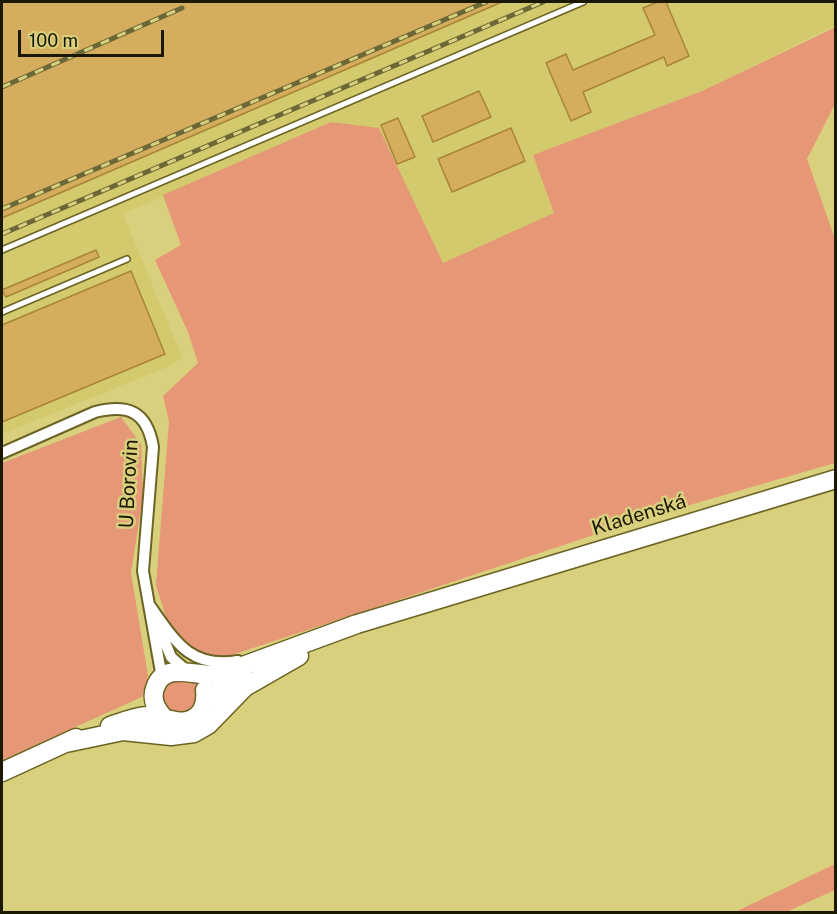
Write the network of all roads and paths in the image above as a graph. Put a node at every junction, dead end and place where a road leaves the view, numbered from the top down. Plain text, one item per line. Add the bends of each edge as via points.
1 (583, 2) edge
2 (2, 250) edge
3 (126, 259) dead end
4 (2, 312) edge
5 (2, 453) edge
6 (836, 479) edge
7 (456, 595) junction
8 (148, 601) junction
9 (311, 640) junction
10 (299, 656) junction
11 (191, 673) junction
12 (162, 678) junction
13 (154, 694) junction
14 (205, 702) junction
15 (164, 718) junction
16 (66, 743) junction
17 (2, 772) edge

1 - 2 lane
3 - 4 lane
5 - 8 street, U Borovin via 94,412 127,410 145,421 153,447 143,548
6 - 7 main road, Kladenská
7 - 9 main road
7 - 10 main road
8 - 9 street via 177,645 201,659 237,661
8 - 11 street via 171,657
8 - 12 street
9 - 11 main road via 221,675
10 - 14 main road via 233,681
10 - 16 main road via 245,687 208,725 194,733 171,736 123,731
11 - 12 main road via 174,671
11 - 14 main road via 204,687
12 - 13 main road
13 - 15 main road via 154,703
13 - 16 main road
14 - 15 main road via 192,719 178,722
15 - 16 main road via 134,718
16 - 17 main road

